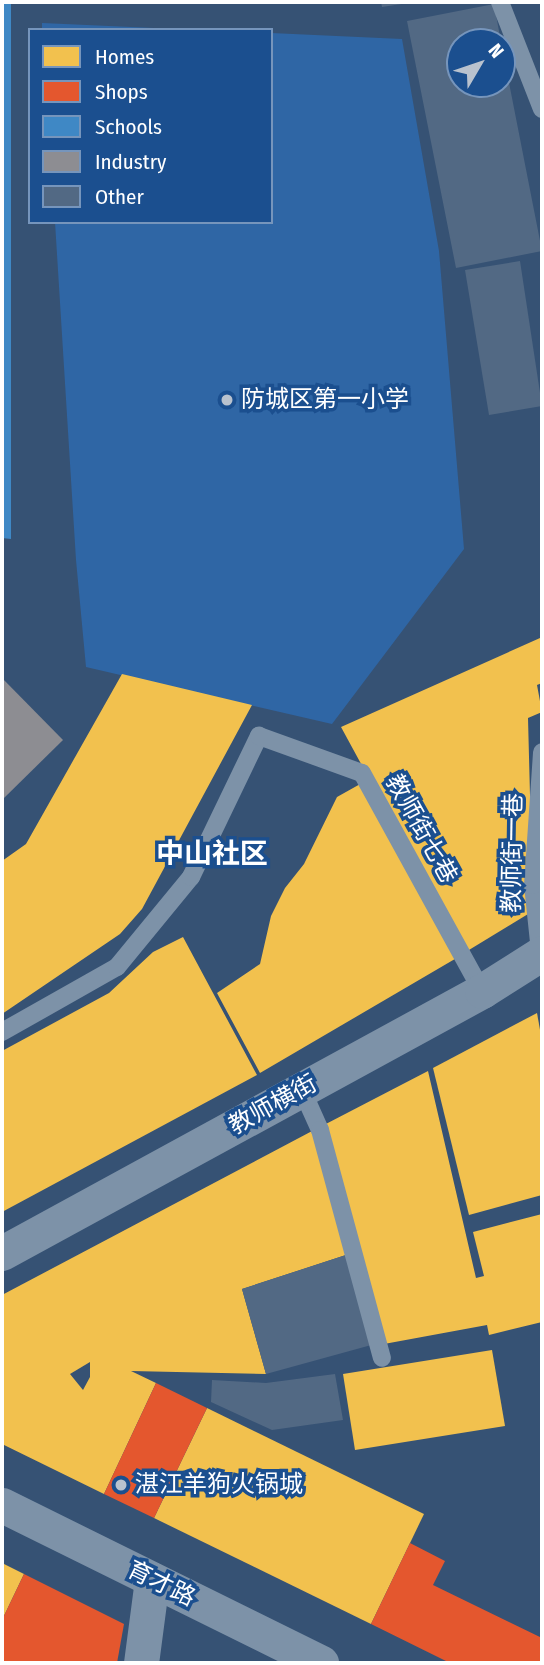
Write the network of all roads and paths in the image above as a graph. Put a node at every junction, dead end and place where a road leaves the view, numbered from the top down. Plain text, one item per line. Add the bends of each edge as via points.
1 (500, 2) edge
2 (542, 109) edge
3 (542, 752) edge
4 (541, 959) edge
5 (482, 991) junction
6 (2, 1032) edge
7 (302, 1090) junction
8 (2, 1253) edge
9 (382, 1358) dead end
10 (2, 1506) edge
11 (152, 1580) junction
12 (141, 1663) edge
13 (321, 1663) edge

1 - 2 lane
3 - 4 lane, 教师街一巷 via 533,885
4 - 5 street, 教师横街
5 - 6 lane, 教师街七巷 via 362,773 260,736 191,877 117,967
5 - 7 street, 教师横街
7 - 8 street, 教师横街
7 - 9 lane via 320,1130
10 - 11 street, 育才路
11 - 12 street
11 - 13 street, 育才路

